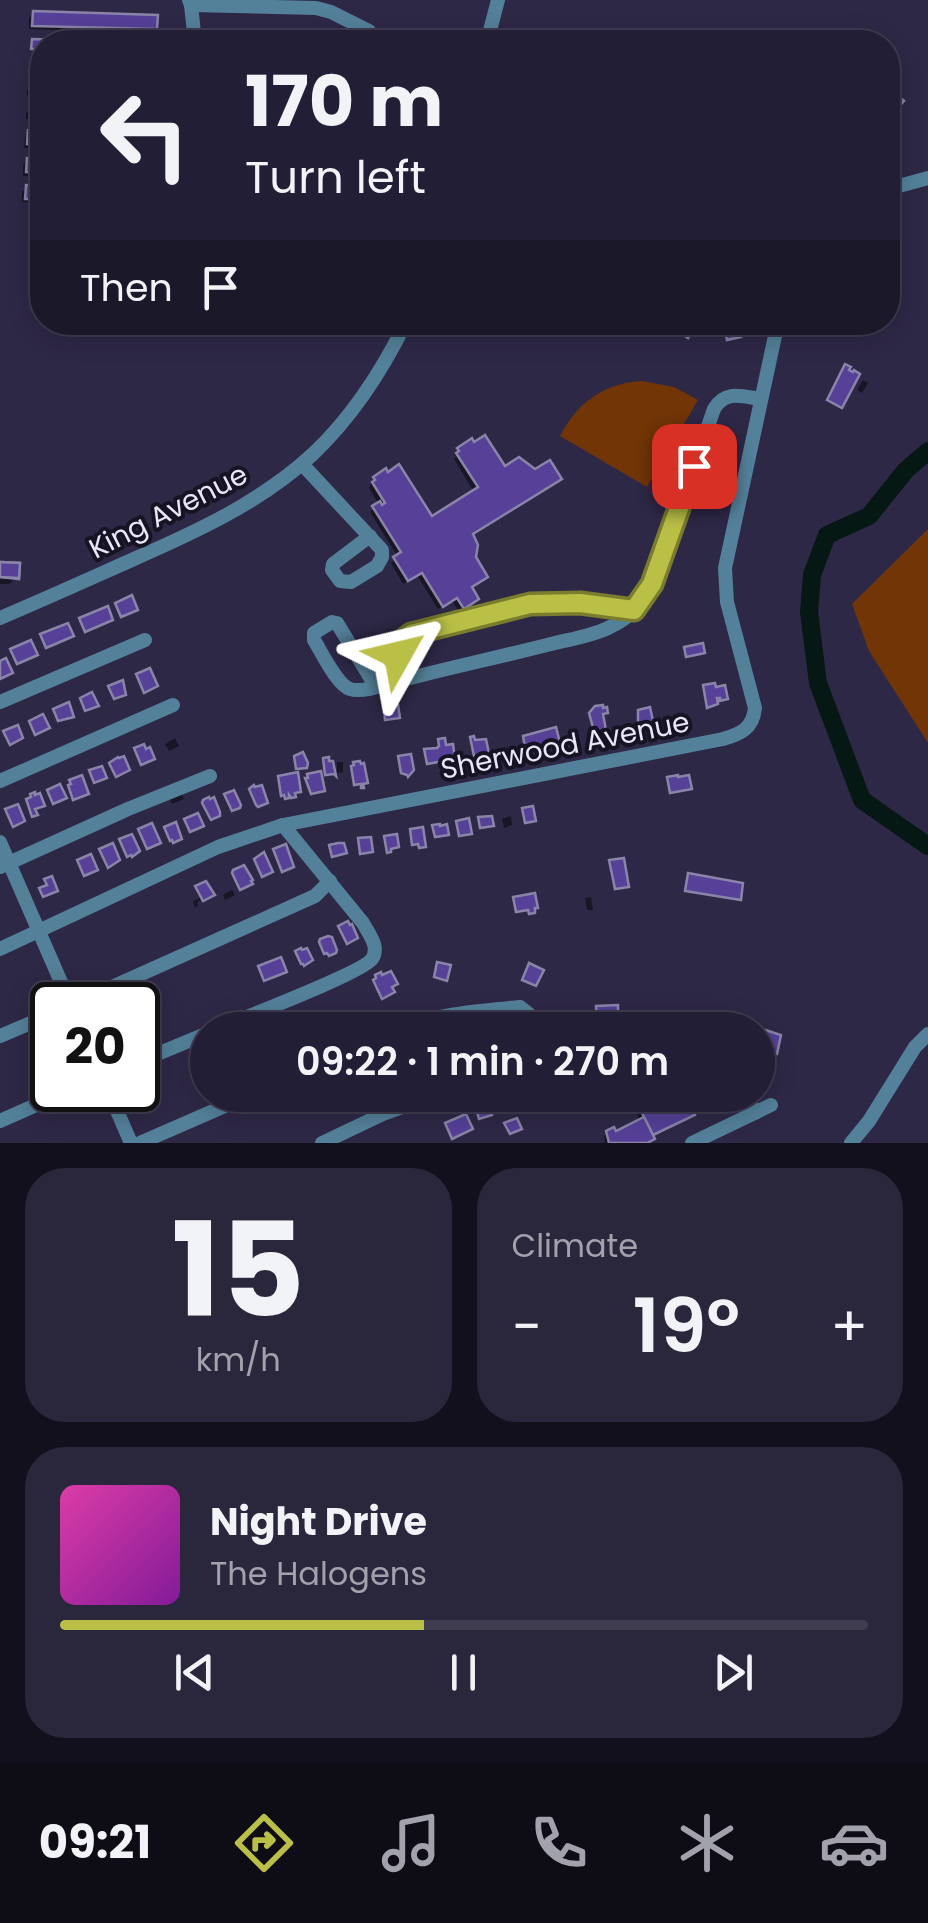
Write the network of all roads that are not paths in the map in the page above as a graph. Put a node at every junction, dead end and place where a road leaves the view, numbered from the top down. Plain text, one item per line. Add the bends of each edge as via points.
1 (498, 0) edge
2 (190, 3) edge
3 (193, 30) edge
4 (365, 30) edge
5 (489, 30) edge
6 (928, 178) edge
7 (900, 186) edge
8 (399, 335) edge
9 (775, 335) edge
10 (760, 399) junction
11 (302, 464) junction
12 (370, 536) dead end
13 (634, 610) junction
14 (0, 618) edge
15 (146, 640) dead end
16 (406, 679) junction
17 (376, 686) junction
18 (0, 702) edge
19 (174, 706) dead end
20 (210, 776) dead end
21 (0, 780) edge
22 (282, 825) junction
23 (0, 842) edge
24 (4, 865) edge
25 (330, 881) junction
26 (39, 932) junction
27 (0, 949) edge
28 (62, 982) edge
29 (123, 982) edge
30 (258, 1012) edge
31 (468, 1012) edge
32 (526, 1012) edge
33 (30, 1023) edge
34 (928, 1034) edge
35 (0, 1036) edge
36 (190, 1041) edge
37 (160, 1053) edge
38 (30, 1108) edge
39 (118, 1112) edge
40 (211, 1112) edge
41 (389, 1112) edge
42 (759, 1112) edge
43 (755, 1114) joint
44 (0, 1121) edge
45 (132, 1143) edge
46 (140, 1143) edge
47 (322, 1143) edge
48 (692, 1143) edge
49 (851, 1143) edge

1 - 5 street
2 - 3 street
2 - 4 street via 316,8
6 - 7 street
8 - 11 street, King Avenue via 356,406
9 - 10 street, Sherwood Avenue
10 - 13 street via 730,395 714,409 652,584
10 - 22 street, Sherwood Avenue via 725,568 726,602 756,708 746,730
11 - 12 street
11 - 14 street, King Avenue via 198,530
13 - 16 street via 603,630
13 - 16 street via 530,604 411,634 398,655
15 - 18 street
16 - 17 street
17 - 17 street via 352,690 342,684 314,633 337,623
19 - 21 street
20 - 24 street
22 - 25 street
22 - 26 street, Sherwood Avenue via 218,847
23 - 24 street
24 - 26 street
25 - 29 street via 315,896
25 - 30 street via 373,940 372,958
26 - 27 street, Sherwood Avenue
26 - 28 street
31 - 32 street
33 - 35 street
34 - 49 street
36 - 37 street
38 - 44 street
39 - 45 street
40 - 46 street
41 - 47 street
42 - 43 street
43 - 48 street

